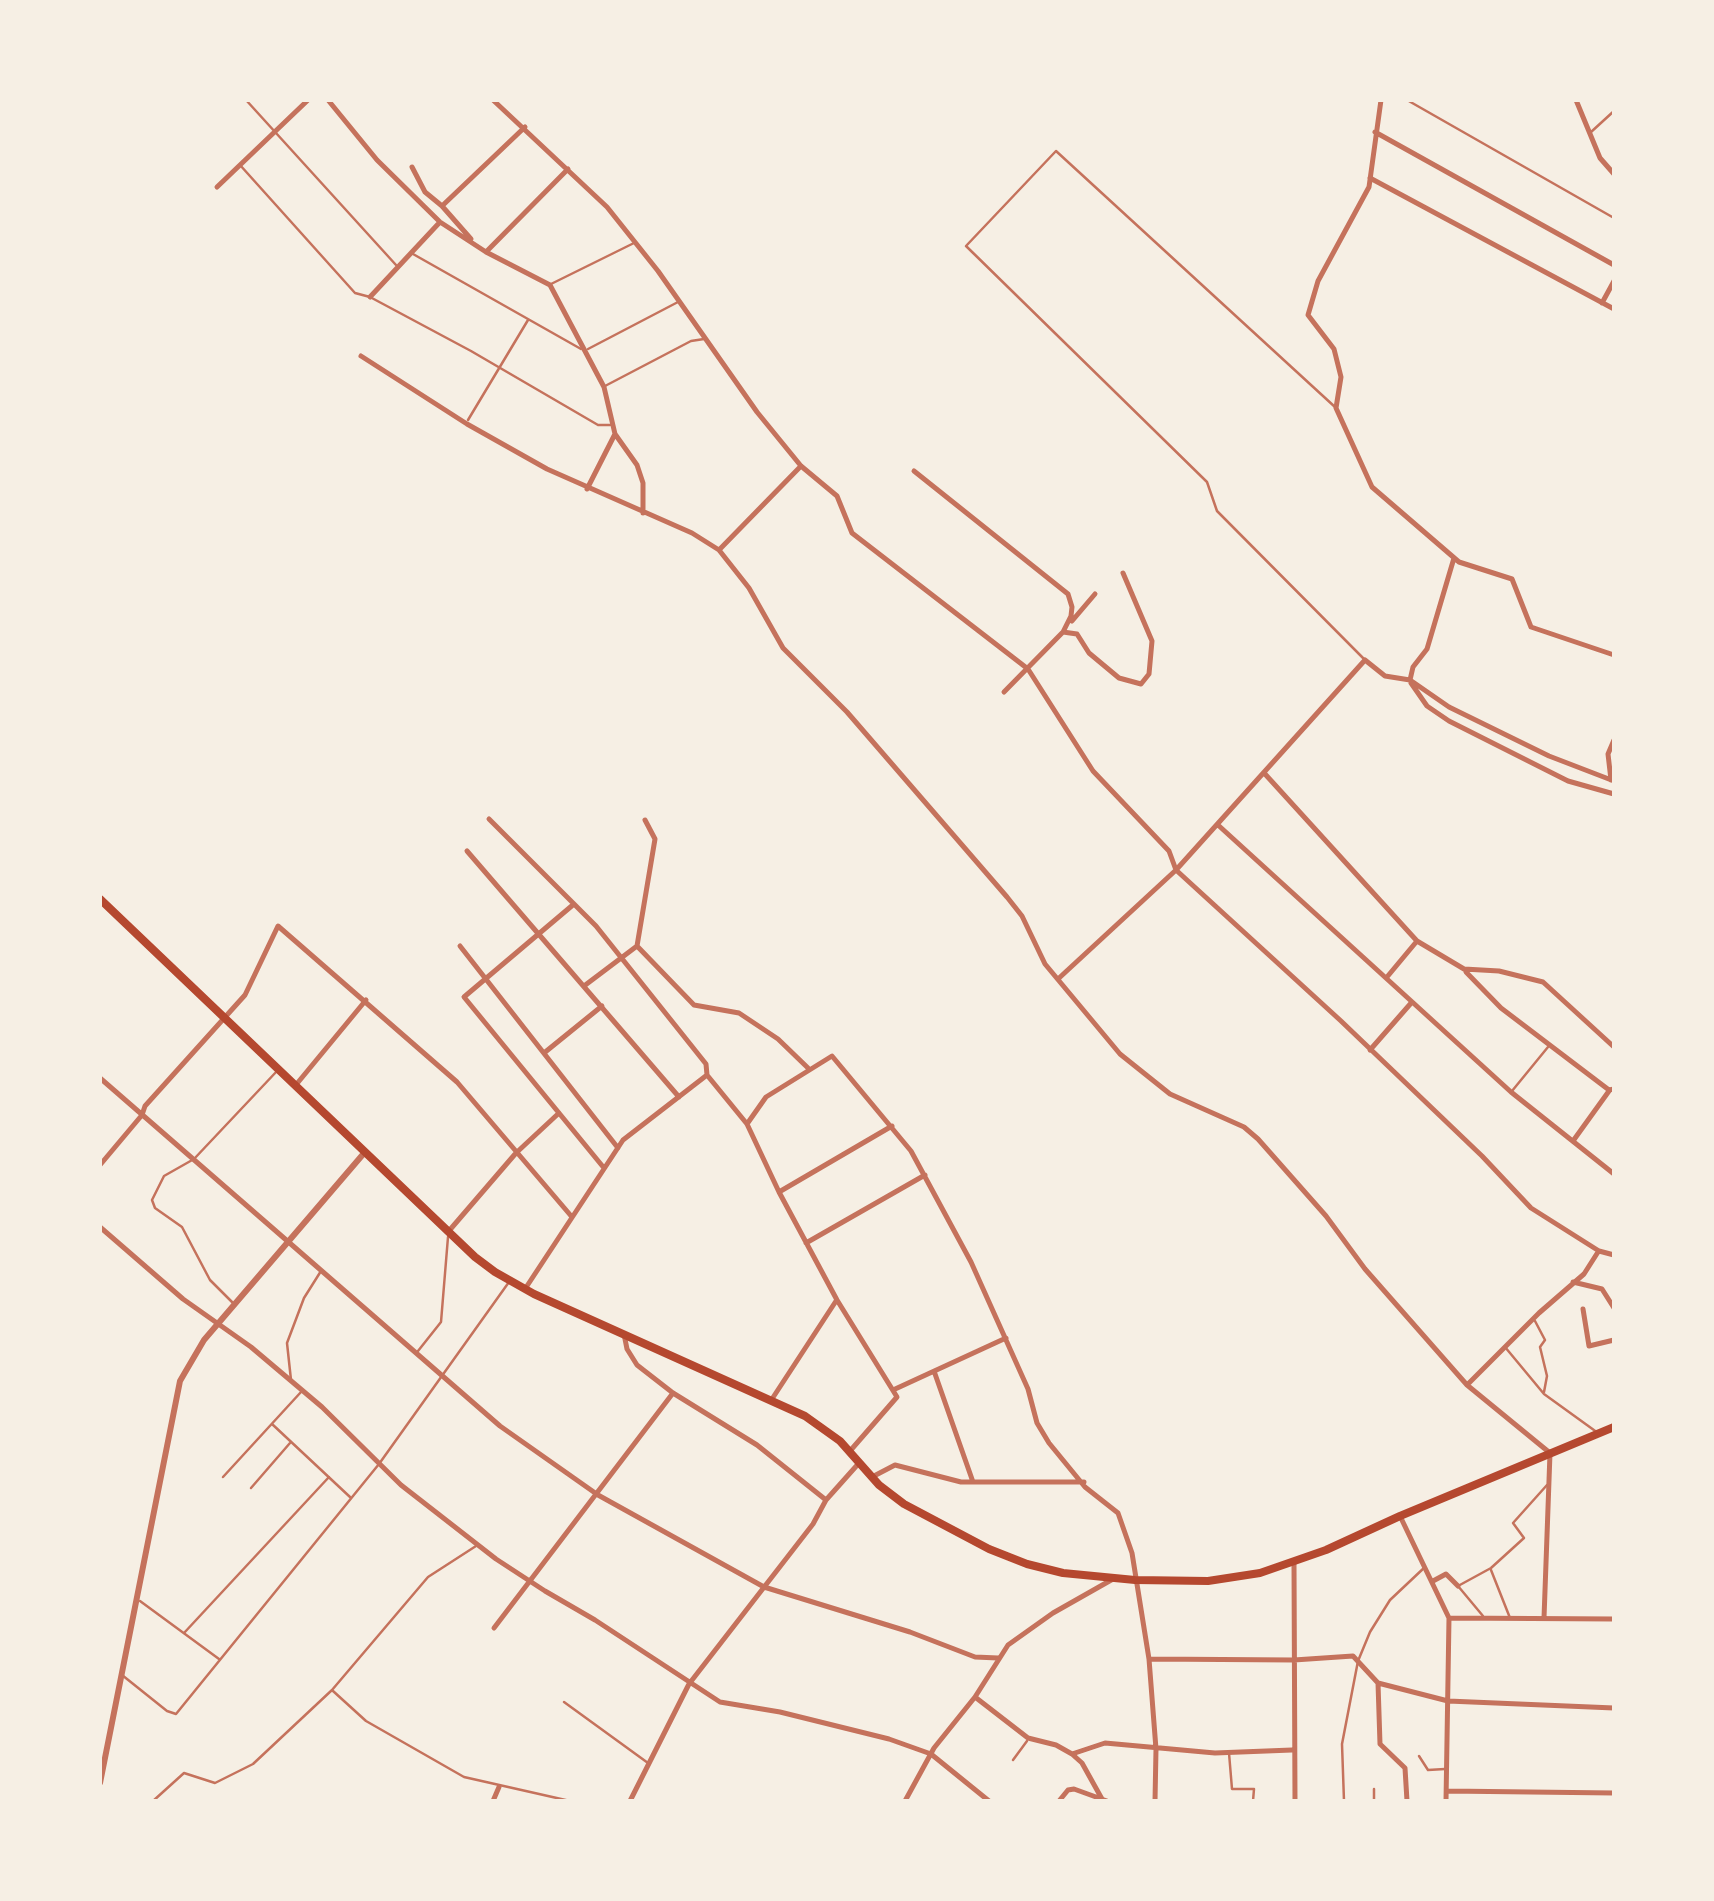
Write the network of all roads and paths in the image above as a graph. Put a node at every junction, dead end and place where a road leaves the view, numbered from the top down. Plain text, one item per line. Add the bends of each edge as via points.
1 (246, 100) edge
2 (308, 100) edge
3 (328, 100) edge
4 (493, 100) edge
5 (1381, 100) edge
6 (1408, 100) edge
7 (1576, 100) edge
8 (1614, 111) edge
9 (525, 127) junction
10 (276, 132) junction
11 (1374, 132) junction
12 (1590, 133) junction
13 (240, 165) junction
14 (412, 167) dead end
15 (569, 168) junction
16 (1614, 174) edge
17 (1370, 178) junction
18 (217, 188) dead end
19 (442, 206) junction
20 (1614, 218) edge
21 (440, 222) junction
22 (636, 242) junction
23 (477, 246) junction
24 (486, 252) junction
25 (412, 254) junction
26 (1614, 265) edge
27 (397, 266) junction
28 (1614, 280) edge
29 (550, 285) junction
30 (370, 297) junction
31 (678, 302) junction
32 (1602, 303) junction
33 (1614, 309) edge
34 (528, 318) junction
35 (704, 339) junction
36 (584, 351) junction
37 (361, 356) dead end
38 (498, 370) junction
39 (604, 387) junction
40 (1336, 408) junction
41 (466, 424) junction
42 (611, 425) junction
43 (615, 434) junction
44 (801, 466) junction
45 (914, 471) dead end
46 (586, 489) junction
47 (643, 513) junction
48 (720, 550) junction
49 (1454, 558) junction
50 (1123, 574) dead end
51 (1095, 594) dead end
52 (1063, 632) junction
53 (1614, 656) edge
54 (1365, 660) junction
55 (1028, 669) junction
56 (1410, 680) junction
57 (1004, 692) dead end
58 (1614, 740) edge
59 (1611, 762) edge
60 (1264, 773) junction
61 (1612, 780) edge
62 (1614, 794) edge
63 (490, 819) dead end
64 (646, 820) dead end
65 (1218, 825) junction
66 (467, 850) dead end
67 (1176, 870) junction
68 (100, 899) edge
69 (574, 904) junction
70 (539, 932) junction
71 (1417, 941) junction
72 (460, 946) dead end
73 (636, 946) junction
74 (620, 957) junction
75 (1464, 970) junction
76 (1058, 978) junction
77 (1386, 978) junction
78 (486, 979) junction
79 (584, 986) junction
80 (366, 1000) junction
81 (1412, 1002) junction
82 (602, 1006) junction
83 (224, 1017) junction
84 (1549, 1046) junction
85 (1614, 1046) edge
86 (1370, 1050) junction
87 (544, 1053) junction
88 (808, 1069) junction
89 (278, 1070) junction
90 (707, 1074) junction
91 (100, 1078) edge
92 (296, 1086) junction
93 (1612, 1090) edge
94 (1511, 1092) junction
95 (679, 1097) junction
96 (559, 1113) junction
97 (142, 1114) junction
98 (746, 1124) junction
99 (892, 1126) junction
100 (1573, 1142) junction
101 (618, 1148) junction
102 (365, 1152) junction
103 (516, 1154) junction
104 (194, 1159) junction
105 (100, 1165) edge
106 (604, 1168) junction
107 (1614, 1174) edge
108 (925, 1175) junction
109 (778, 1192) junction
110 (572, 1217) junction
111 (100, 1227) edge
112 (448, 1232) junction
113 (288, 1242) junction
114 (806, 1243) junction
115 (1598, 1251) junction
116 (1614, 1255) edge
117 (322, 1270) junction
118 (510, 1282) junction
119 (1572, 1282) junction
120 (524, 1289) junction
121 (836, 1300) junction
122 (234, 1304) junction
123 (1614, 1308) edge
124 (1583, 1310) dead end
125 (1533, 1319) junction
126 (217, 1324) junction
127 (624, 1334) junction
128 (1006, 1338) junction
129 (1614, 1340) edge
130 (1505, 1348) junction
131 (417, 1352) junction
132 (934, 1371) junction
133 (443, 1375) junction
134 (290, 1381) junction
135 (1467, 1385) junction
136 (893, 1390) junction
137 (302, 1391) junction
138 (672, 1393) junction
139 (1544, 1394) junction
140 (772, 1398) junction
141 (272, 1424) junction
142 (1614, 1427) edge
143 (1599, 1434) junction
144 (292, 1442) junction
145 (850, 1451) junction
146 (1550, 1452) junction
147 (859, 1463) junction
148 (380, 1464) junction
149 (223, 1477) dead end
150 (329, 1477) junction
151 (872, 1478) junction
152 (973, 1482) junction
153 (1084, 1482) junction
154 (1548, 1484) junction
155 (252, 1488) dead end
156 (598, 1495) junction
157 (351, 1498) junction
158 (826, 1500) junction
159 (1400, 1516) junction
160 (477, 1545) junction
161 (1294, 1562) junction
162 (1426, 1566) junction
163 (1490, 1568) junction
164 (1114, 1579) junction
165 (1136, 1580) junction
166 (1434, 1581) junction
167 (530, 1582) junction
168 (1458, 1586) junction
169 (764, 1587) junction
170 (136, 1598) junction
171 (1449, 1618) junction
172 (1484, 1618) junction
173 (1544, 1618) junction
174 (1511, 1619) junction
175 (1614, 1619) edge
176 (494, 1628) dead end
177 (184, 1633) junction
178 (998, 1658) junction
179 (220, 1660) junction
180 (1149, 1660) junction
181 (1294, 1660) junction
182 (1358, 1661) junction
183 (121, 1674) junction
184 (689, 1684) junction
185 (1378, 1684) junction
186 (332, 1690) junction
187 (975, 1697) junction
188 (1448, 1701) junction
189 (564, 1702) dead end
190 (1614, 1708) edge
191 (1028, 1738) junction
192 (1156, 1749) junction
193 (1294, 1750) junction
194 (1229, 1751) junction
195 (930, 1754) junction
196 (1072, 1754) junction
197 (1419, 1756) dead end
198 (1013, 1760) dead end
199 (650, 1764) junction
200 (1446, 1769) junction
201 (100, 1783) edge
202 (499, 1787) junction
203 (1374, 1789) dead end
204 (1446, 1791) junction
205 (1584, 1793) junction
206 (1614, 1793) edge
207 (1105, 1800) edge
208 (154, 1801) edge
209 (493, 1801) edge
210 (570, 1801) edge
211 (630, 1801) edge
212 (905, 1801) edge
213 (990, 1801) edge
214 (1059, 1801) edge
215 (1155, 1801) edge
216 (1253, 1801) edge
217 (1295, 1801) edge
218 (1344, 1801) edge
219 (1374, 1801) edge
220 (1408, 1801) edge
221 (1446, 1801) edge
222 (1584, 1801) edge

1 - 10 lane
2 - 10 street
3 - 21 street
4 - 9 street
5 - 11 street
6 - 20 lane
7 - 12 street
8 - 12 lane
9 - 15 street
9 - 19 street
10 - 13 street
10 - 27 lane
11 - 17 street
11 - 26 street
12 - 16 street
13 - 18 street
13 - 30 lane via 355,293
14 - 19 street
15 - 22 street
15 - 24 street
17 - 32 street
17 - 40 street via 1308,315 1334,349 1341,377
19 - 23 street
21 - 23 street
21 - 25 street
22 - 29 lane
22 - 31 street
23 - 24 street
24 - 29 street
25 - 27 street
25 - 34 lane
27 - 30 street
28 - 32 street
29 - 36 street
30 - 38 lane
31 - 35 street
31 - 36 lane
32 - 33 street
34 - 36 lane
34 - 38 lane
35 - 39 lane
35 - 44 street
36 - 39 street
37 - 41 street
38 - 41 lane
38 - 42 lane via 598,425
39 - 42 street
40 - 49 street via 1372,487
40 - 54 lane via 1056,151 966,246 1207,482 1216,511
41 - 46 street
42 - 43 street
43 - 46 street
43 - 47 street via 637,465
44 - 48 street
44 - 55 street via 838,496 852,533
45 - 52 street via 1068,594 1071,616
46 - 47 street
47 - 48 street
48 - 76 street via 784,648 1022,916
49 - 53 street via 1512,579 1531,627
49 - 56 street via 1427,649
50 - 52 street via 1152,641 1150,674 1141,684 1119,678 1078,634
51 - 52 street
52 - 55 street
54 - 56 street via 1385,676
54 - 60 street
55 - 57 street
55 - 67 street via 1094,771 1169,851
56 - 61 street via 1449,707
56 - 62 street via 1427,706 1450,721 1568,780
58 - 59 street
59 - 61 street
60 - 65 street
60 - 71 street
63 - 69 street
64 - 73 street via 655,839
65 - 67 street
65 - 77 street
66 - 70 street
67 - 76 street
67 - 86 street
68 - 83 main road
69 - 70 street
69 - 74 street
70 - 78 street
70 - 79 street
71 - 75 street
71 - 77 street
72 - 78 street
73 - 74 street
73 - 88 street via 694,1005 739,1013
74 - 79 street
74 - 90 street via 706,1064
75 - 84 street
75 - 85 street via 1543,982
76 - 135 street via 1120,1054 1170,1094 1258,1139
77 - 81 street
78 - 87 street
78 - 96 street via 464,997
79 - 82 street
80 - 83 street via 278,926 246,995
80 - 92 street
80 - 103 street via 457,1082
81 - 86 street
81 - 94 street
82 - 87 street
82 - 95 street
83 - 89 main road
83 - 97 street
84 - 93 street
84 - 94 lane
86 - 115 street via 1530,1208
87 - 101 street
88 - 98 street via 766,1097
88 - 99 street via 832,1056
89 - 92 main road
89 - 104 lane
90 - 95 street
90 - 98 street
91 - 97 street
92 - 102 main road
93 - 100 street
94 - 100 street
95 - 101 street
96 - 103 street
96 - 106 street
97 - 104 street
97 - 105 street
98 - 109 street
99 - 108 street
99 - 109 street
100 - 107 street
101 - 106 street
102 - 112 main road
102 - 113 street
103 - 110 street
103 - 112 street
104 - 113 street
104 - 122 lane via 164,1176 152,1200 182,1228 210,1280
106 - 110 street
108 - 114 street
108 - 128 street
109 - 114 street
110 - 120 street
111 - 126 street
112 - 118 main road
112 - 131 lane via 441,1322
113 - 117 street
113 - 122 street
114 - 121 street
115 - 116 street
115 - 119 street
117 - 131 street
117 - 134 lane via 288,1342
118 - 120 main road
118 - 133 lane
119 - 123 street via 1602,1289
119 - 125 street
120 - 127 main road
121 - 136 street
121 - 140 street
122 - 126 street
124 - 129 street via 1589,1346
125 - 130 street
125 - 139 lane via 1545,1340
126 - 134 street
126 - 170 street via 180,1381
127 - 138 street via 638,1364
127 - 140 main road
128 - 132 street
128 - 153 street via 1037,1423
130 - 135 street
130 - 139 lane
131 - 133 street
132 - 136 street
132 - 152 street
133 - 148 lane
133 - 156 street via 500,1426
134 - 137 street
135 - 146 street
136 - 145 street via 898,1397
137 - 141 lane
137 - 148 street
138 - 156 street
138 - 158 street
139 - 143 lane
140 - 145 main road via 818,1423
141 - 144 lane
141 - 149 lane
142 - 143 main road
143 - 146 main road
144 - 150 lane
144 - 155 lane
145 - 147 main road
146 - 154 street
146 - 159 main road
147 - 151 main road
147 - 158 street
148 - 157 lane
148 - 160 street
150 - 157 lane
150 - 177 lane
151 - 152 street via 895,1465
151 - 164 main road via 916,1511 989,1548 1063,1573
152 - 153 street
153 - 165 street via 1118,1512
154 - 163 lane via 1513,1523 1524,1538
154 - 173 street
156 - 167 street
156 - 169 street
157 - 179 lane
158 - 169 street
159 - 161 main road
159 - 162 street
160 - 167 street
160 - 186 lane via 428,1577
161 - 165 main road via 1221,1580
161 - 181 street
162 - 166 street
162 - 182 lane via 1390,1600
163 - 168 lane
163 - 174 lane
164 - 165 main road
164 - 178 street via 1052,1613
165 - 180 street
166 - 168 street via 1446,1574
166 - 171 street
167 - 176 street
167 - 184 street
168 - 172 lane
169 - 178 street via 975,1657
169 - 184 street
170 - 177 lane
170 - 183 street
171 - 172 street
171 - 188 street
172 - 174 street
173 - 174 street
173 - 175 street
177 - 179 lane
178 - 187 street
179 - 183 lane via 176,1714
180 - 181 street
180 - 192 street
181 - 182 street
181 - 193 street
182 - 185 street
182 - 218 lane via 1342,1744
183 - 201 street
184 - 195 street via 720,1702
184 - 199 street
185 - 188 street
185 - 220 street via 1380,1744 1405,1768
186 - 202 lane via 366,1721 464,1777
186 - 208 lane via 244,1770 216,1783 184,1774
187 - 191 street
187 - 195 street
188 - 190 street
188 - 200 street
189 - 199 lane
191 - 196 street
191 - 198 lane
192 - 194 street
192 - 196 street via 1105,1744
192 - 215 street
193 - 194 street
193 - 217 street
194 - 216 lane via 1232,1789 1254,1789
195 - 212 street
195 - 213 street
196 - 207 street
197 - 200 lane via 1428,1770
199 - 211 street
200 - 204 street
202 - 209 street
202 - 210 lane
203 - 219 lane
204 - 205 street
204 - 221 street
205 - 206 street
205 - 222 street
207 - 214 street via 1074,1789

